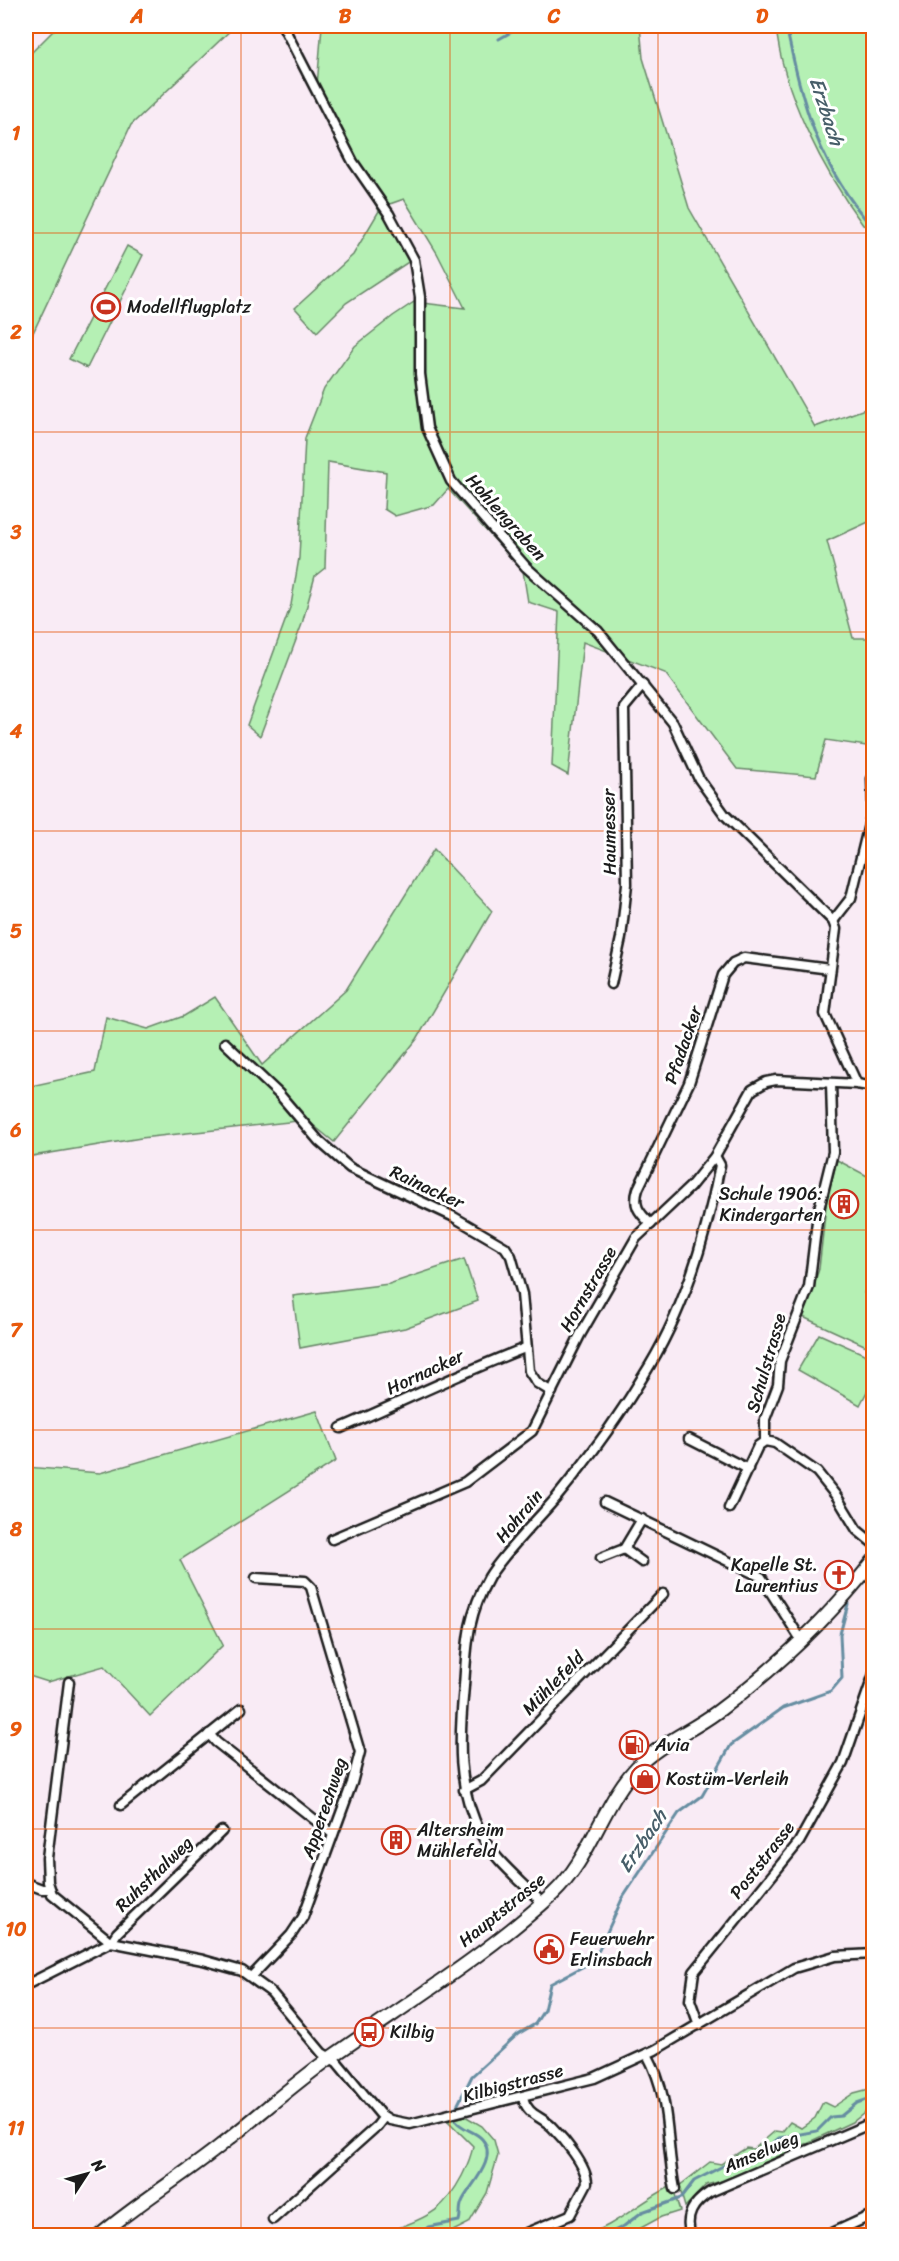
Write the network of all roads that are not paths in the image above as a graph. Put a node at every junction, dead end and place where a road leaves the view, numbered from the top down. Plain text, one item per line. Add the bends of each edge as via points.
1 (283, 26) edge
2 (643, 685) junction
3 (872, 779) dead end
4 (873, 808) edge
5 (832, 921) junction
6 (830, 969) junction
7 (611, 984) dead end
8 (225, 1043) dead end
9 (831, 1083) junction
10 (857, 1084) junction
11 (873, 1087) edge
12 (715, 1156) junction
13 (651, 1224) junction
14 (525, 1348) junction
15 (552, 1392) junction
16 (341, 1428) dead end
17 (689, 1439) dead end
18 (765, 1441) junction
19 (748, 1469) junction
20 (604, 1502) dead end
21 (729, 1508) dead end
22 (642, 1519) junction
23 (332, 1539) dead end
24 (873, 1544) edge
25 (624, 1549) junction
26 (601, 1558) dead end
27 (873, 1560) edge
28 (642, 1562) dead end
29 (256, 1578) dead end
30 (663, 1594) dead end
31 (802, 1641) junction
32 (873, 1674) edge
33 (69, 1682) dead end
34 (241, 1709) dead end
35 (209, 1734) junction
36 (464, 1790) junction
37 (121, 1805) dead end
38 (222, 1831) dead end
39 (333, 1834) junction
40 (26, 1883) edge
41 (49, 1889) junction
42 (542, 1903) junction
43 (111, 1942) junction
44 (873, 1954) edge
45 (252, 1976) junction
46 (26, 1985) edge
47 (699, 2025) junction
48 (647, 2054) junction
49 (329, 2058) junction
50 (523, 2098) junction
51 (384, 2117) junction
52 (873, 2122) edge
53 (675, 2189) dead end
54 (873, 2214) edge
55 (273, 2219) dead end
56 (99, 2235) edge
57 (519, 2235) edge
58 (691, 2235) edge
59 (826, 2235) edge

1 - 2 street, Hohlengraben via 353,162 389,214 414,260 420,297 420,374 428,428 451,481 526,567 598,631
2 - 5 street, Hohlengraben via 674,723 699,779 725,815
2 - 7 street, Haumesser via 624,708 627,884
3 - 4 street
4 - 5 street via 851,898
5 - 6 street via 836,929
6 - 10 street via 825,1014
6 - 13 street, Pfadacker via 744,958 733,963 723,975 689,1083 634,1201
8 - 14 street, Rainacker via 279,1094 319,1142 350,1168 453,1216 505,1247 522,1294
9 - 10 street, Hornstrasse
9 - 12 street, Hornstrasse via 776,1080 752,1090
9 - 18 street, Schulstrasse via 833,1152 818,1213 809,1287 780,1361 778,1385 765,1419
10 - 11 street, Hornstrasse
12 - 13 street, Hornstrasse
12 - 36 street, Hohrain via 720,1165 711,1215 669,1329 650,1365 575,1475 490,1575 469,1621 459,1742
13 - 15 street, Hornstrasse via 636,1238 610,1280
14 - 15 street, Rainacker via 529,1371 537,1383
14 - 16 street, Hornacker
15 - 23 street, Hornstrasse via 532,1431 465,1482
17 - 19 street
18 - 19 street via 758,1446
18 - 24 street via 775,1443 817,1472 857,1530
19 - 21 street
20 - 22 street
22 - 25 street
22 - 31 street via 761,1577
25 - 26 street
25 - 28 street
27 - 31 main road, Hauptstrasse
29 - 39 street, Apperechweg via 305,1581 311,1587 358,1737 357,1766
30 - 36 street, Mühlefeld via 481,1781
31 - 42 main road, Hauptstrasse via 731,1702 642,1761 627,1779 576,1865
32 - 47 street, Poststrasse via 843,1763 799,1842 694,1972 690,2000
33 - 41 street via 47,1858
34 - 35 street
35 - 37 street
35 - 39 street
36 - 42 street, Hohrain via 483,1839
38 - 43 street, Ruhsthalweg
39 - 45 street, Apperechweg via 299,1923
40 - 41 street
41 - 43 street
42 - 49 main road, Hauptstrasse via 411,2003
43 - 45 street via 202,1960
43 - 46 street
44 - 47 street, Kilbigstrasse via 835,1956 807,1963
45 - 49 street
47 - 48 street, Kilbigstrasse
48 - 50 street, Kilbigstrasse via 594,2078
48 - 53 street via 666,2103 668,2157
49 - 51 street via 337,2062
49 - 56 main road, Hauptstrasse via 219,2147
50 - 51 street, Kilbigstrasse via 423,2122 401,2123
50 - 57 street via 531,2115 554,2130 583,2170 587,2183 570,2215
51 - 55 street
52 - 58 street, Amselweg via 703,2197 688,2219
54 - 59 street

